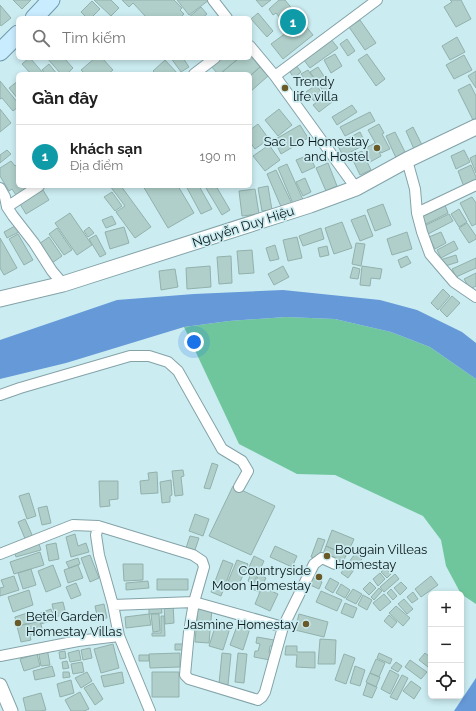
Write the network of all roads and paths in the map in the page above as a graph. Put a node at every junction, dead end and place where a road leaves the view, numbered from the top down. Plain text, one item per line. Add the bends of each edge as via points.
1 (51, 0) edge
2 (213, 0) edge
3 (377, 0) edge
4 (36, 16) edge
5 (226, 16) edge
6 (16, 36) edge
7 (252, 48) edge
8 (0, 52) edge
9 (212, 60) edge
10 (197, 72) edge
11 (276, 76) junction
12 (476, 127) edge
13 (407, 160) junction
14 (476, 185) edge
15 (0, 188) edge
16 (36, 188) edge
17 (356, 188) junction
18 (7, 207) junction
19 (417, 213) junction
20 (62, 284) junction
21 (476, 297) edge
22 (0, 299) edge
23 (0, 395) edge
24 (239, 488) dead end
25 (98, 526) junction
26 (0, 554) edge
27 (335, 564) dead end
28 (194, 602) junction
29 (113, 605) junction
30 (283, 627) junction
31 (119, 636) junction
32 (0, 656) edge
33 (0, 685) edge
34 (11, 711) edge
35 (150, 711) edge

1 - 4 main road
2 - 5 street
3 - 11 street
6 - 8 main road
7 - 11 street
9 - 10 street
11 - 17 street
12 - 13 main road, Nguyễn Duy Hiệu
13 - 17 main road, Nguyễn Duy Hiệu
13 - 19 street via 415,189
14 - 19 street
15 - 18 street
16 - 18 street
17 - 20 main road, Nguyễn Duy Hiệu
18 - 20 street
19 - 21 street via 430,254 454,282
20 - 22 main road, Nguyễn Duy Hiệu
23 - 24 street via 130,356 148,356 168,362 178,371 222,449 242,460 248,471
25 - 26 street via 73,525
25 - 28 street via 193,555 202,561 204,567
25 - 29 street via 96,535 99,555
27 - 30 street via 322,558 314,564
28 - 29 street
28 - 30 street
28 - 30 street via 185,675 188,679 258,700 265,692
29 - 31 street
31 - 32 street
31 - 35 street
33 - 34 street

